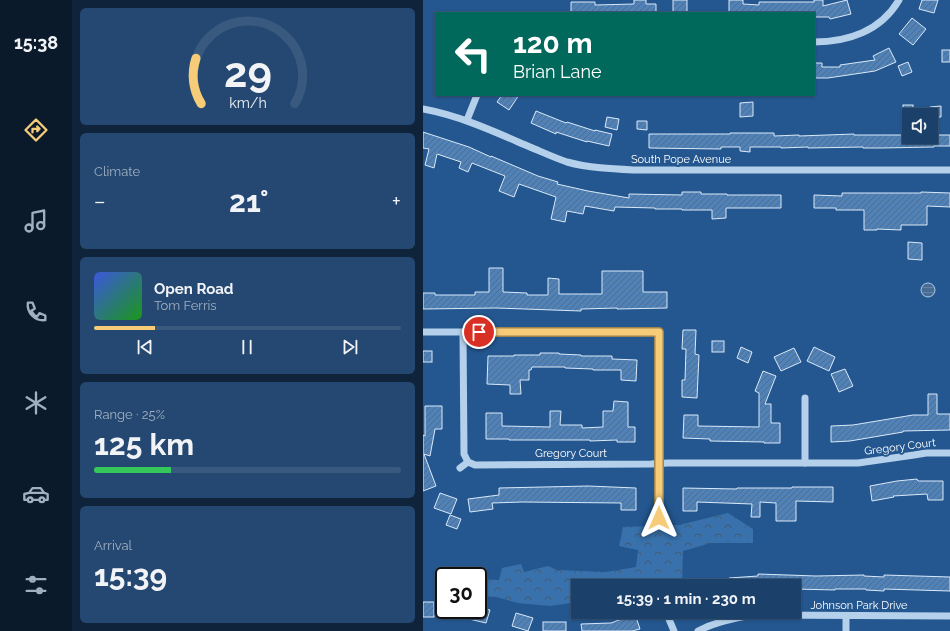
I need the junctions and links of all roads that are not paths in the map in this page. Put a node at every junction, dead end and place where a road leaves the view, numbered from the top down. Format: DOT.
graph roads {
  1 [pos="899,0"];
  2 [pos="815,42"];
  3 [pos="477,96"];
  4 [pos="423,109"];
  5 [pos="467,120"];
  6 [pos="950,170"];
  7 [pos="423,332"];
  8 [pos="463,332"];
  9 [pos="805,398"];
  10 [pos="950,453"];
  11 [pos="468,462"];
  12 [pos="805,463"];
  13 [pos="659,464"];
  14 [pos="460,468"];
  15 [pos="659,518"];
  16 [pos="846,616"];
  17 [pos="950,616"];
  18 [pos="669,619"];
  19 [pos="675,631"];
  20 [pos="698,631"];
  21 [pos="846,631"];
  1 -- 2 [label="street"];
  3 -- 5 [label="street"];
  4 -- 5 [label="street, South Pope Avenue"];
  5 -- 6 [label="street, South Pope Avenue"];
  7 -- 8 [label="street"];
  8 -- 11 [label="street"];
  8 -- 13 [label="street"];
  9 -- 12 [label="street"];
  10 -- 12 [label="street, Gregory Court"];
  11 -- 13 [label="street, Gregory Court"];
  11 -- 14 [label="street"];
  12 -- 13 [label="street, Gregory Court"];
  13 -- 15 [label="street"];
  16 -- 17 [label="street, Johnson Park Drive"];
  16 -- 20 [label="street, Johnson Park Drive"];
  16 -- 21 [label="street"];
  18 -- 19 [label="street"];
}
